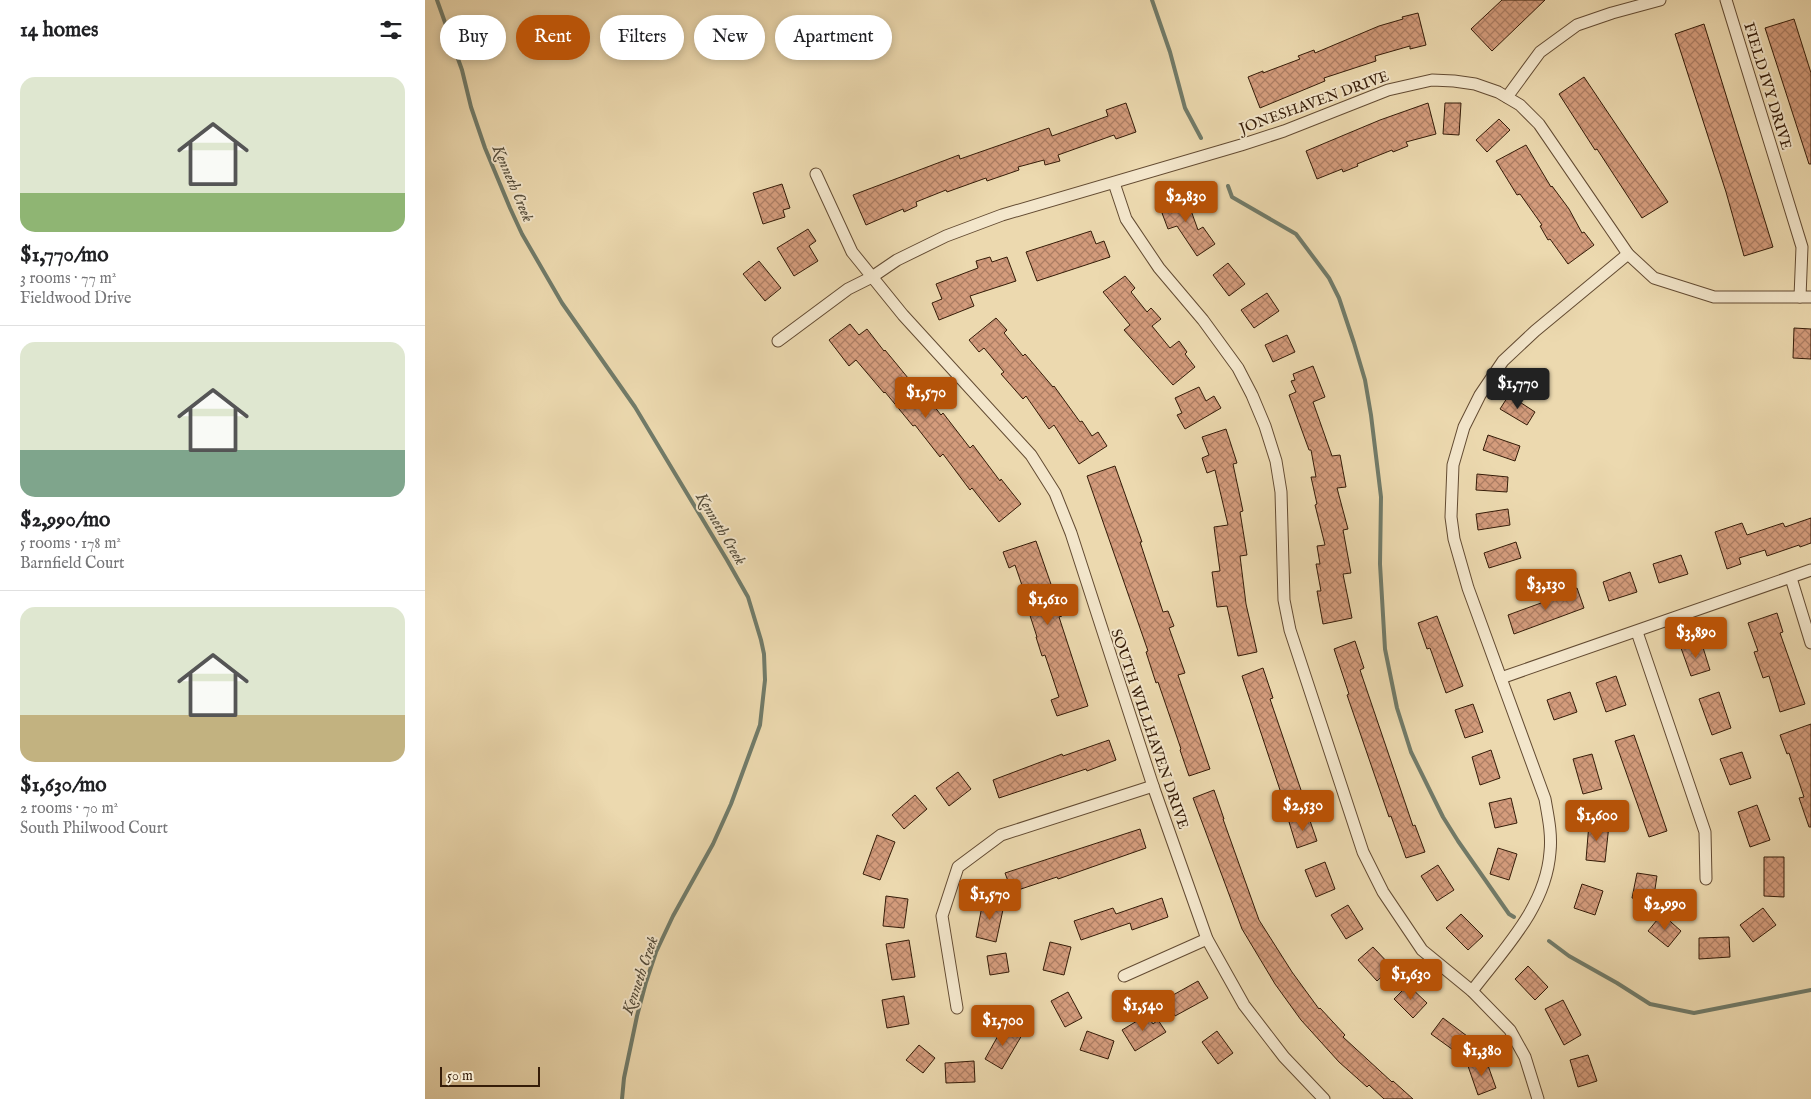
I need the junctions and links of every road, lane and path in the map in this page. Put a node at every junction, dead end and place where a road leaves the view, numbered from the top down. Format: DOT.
graph roads {
  1 [pos="1661,0"];
  2 [pos="1726,0"];
  3 [pos="1507,97"];
  4 [pos="816,174"];
  5 [pos="1114,184"];
  6 [pos="1628,254"];
  7 [pos="872,277"];
  8 [pos="1806,297"];
  9 [pos="778,341"];
  10 [pos="1811,570"];
  11 [pos="1791,578"];
  12 [pos="1637,632"];
  13 [pos="1811,643"];
  14 [pos="1501,678"];
  15 [pos="1153,786"];
  16 [pos="1706,879"];
  17 [pos="1207,938"];
  18 [pos="1124,976"];
  19 [pos="1472,991"];
  20 [pos="957,1008"];
  21 [pos="1324,1099"];
  22 [pos="1538,1099"];
  1 -- 3 [label="street"];
  2 -- 8 [label="street, FIELD IVY DRIVE"];
  3 -- 5 [label="street, JONESHAVEN DRIVE"];
  3 -- 6 [label="street, JONESHAVEN DRIVE"];
  4 -- 7 [label="street, SOUTH WILLHAVEN DRIVE"];
  5 -- 7 [label="street, JONESHAVEN DRIVE"];
  5 -- 19 [label="street"];
  6 -- 8 [label="street, JONESHAVEN DRIVE"];
  6 -- 14 [label="street"];
  7 -- 9 [label="street, JONESHAVEN DRIVE"];
  7 -- 15 [label="street, SOUTH WILLHAVEN DRIVE"];
  10 -- 11 [label="street"];
  11 -- 12 [label="street"];
  11 -- 13 [label="street"];
  12 -- 14 [label="street"];
  12 -- 16 [label="street"];
  14 -- 19 [label="street"];
  15 -- 17 [label="street, SOUTH WILLHAVEN DRIVE"];
  15 -- 20 [label="street"];
  17 -- 18 [label="street"];
  17 -- 21 [label="street, SOUTH WILLHAVEN DRIVE"];
  19 -- 22 [label="street"];
}
